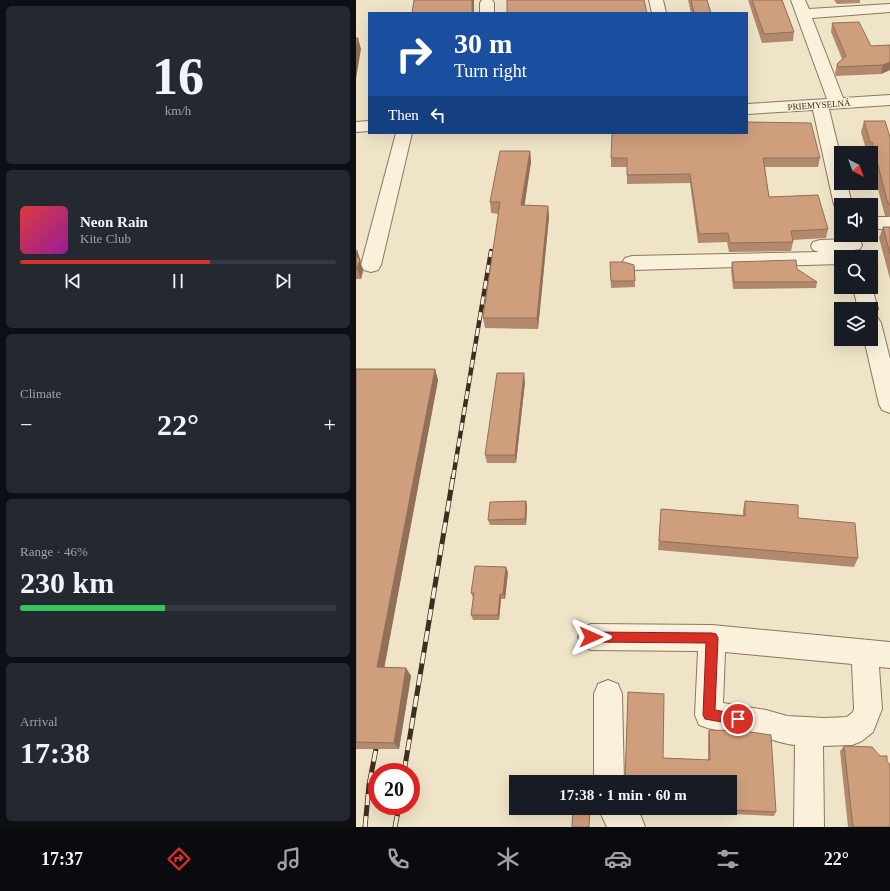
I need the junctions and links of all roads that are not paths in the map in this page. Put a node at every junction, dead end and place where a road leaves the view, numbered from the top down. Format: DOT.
graph roads {
  1 [pos="656,0"];
  2 [pos="798,0"];
  3 [pos="887,6"];
  4 [pos="660,12"];
  5 [pos="803,14"];
  6 [pos="890,100"];
  7 [pos="828,104"];
  8 [pos="748,109"];
  9 [pos="368,126"];
  10 [pos="356,127"];
  11 [pos="404,134"];
  12 [pos="842,198"];
  13 [pos="878,223"];
  14 [pos="890,223"];
  15 [pos="850,249"];
  16 [pos="706,250"];
  17 [pos="632,263"];
  18 [pos="371,266"];
  19 [pos="876,346"];
  20 [pos="890,404"];
  21 [pos="591,637"];
  22 [pos="712,638"];
  23 [pos="877,653"];
  24 [pos="608,694"];
  25 [pos="809,732"];
  26 [pos="610,775"];
  27 [pos="616,815"];
  28 [pos="630,827"];
  29 [pos="809,827"];
  1 -- 4 [label="street"];
  2 -- 5 [label="street"];
  3 -- 5 [label="street"];
  5 -- 7 [label="street"];
  6 -- 7 [label="street, PRIEMYSELNÁ"];
  7 -- 8 [label="street, PRIEMYSELNÁ"];
  7 -- 12 [label="street"];
  9 -- 10 [label="street"];
  11 -- 18 [label="street"];
  13 -- 14 [label="street"];
  15 -- 16 [label="street"];
  15 -- 17 [label="street"];
  19 -- 20 [label="street"];
  21 -- 22 [label="street"];
  22 -- 23 [label="street"];
  22 -- 25 [label="street"];
  23 -- 25 [label="street"];
  24 -- 26 [label="street"];
  25 -- 29 [label="street"];
  27 -- 28 [label="street"];
}
